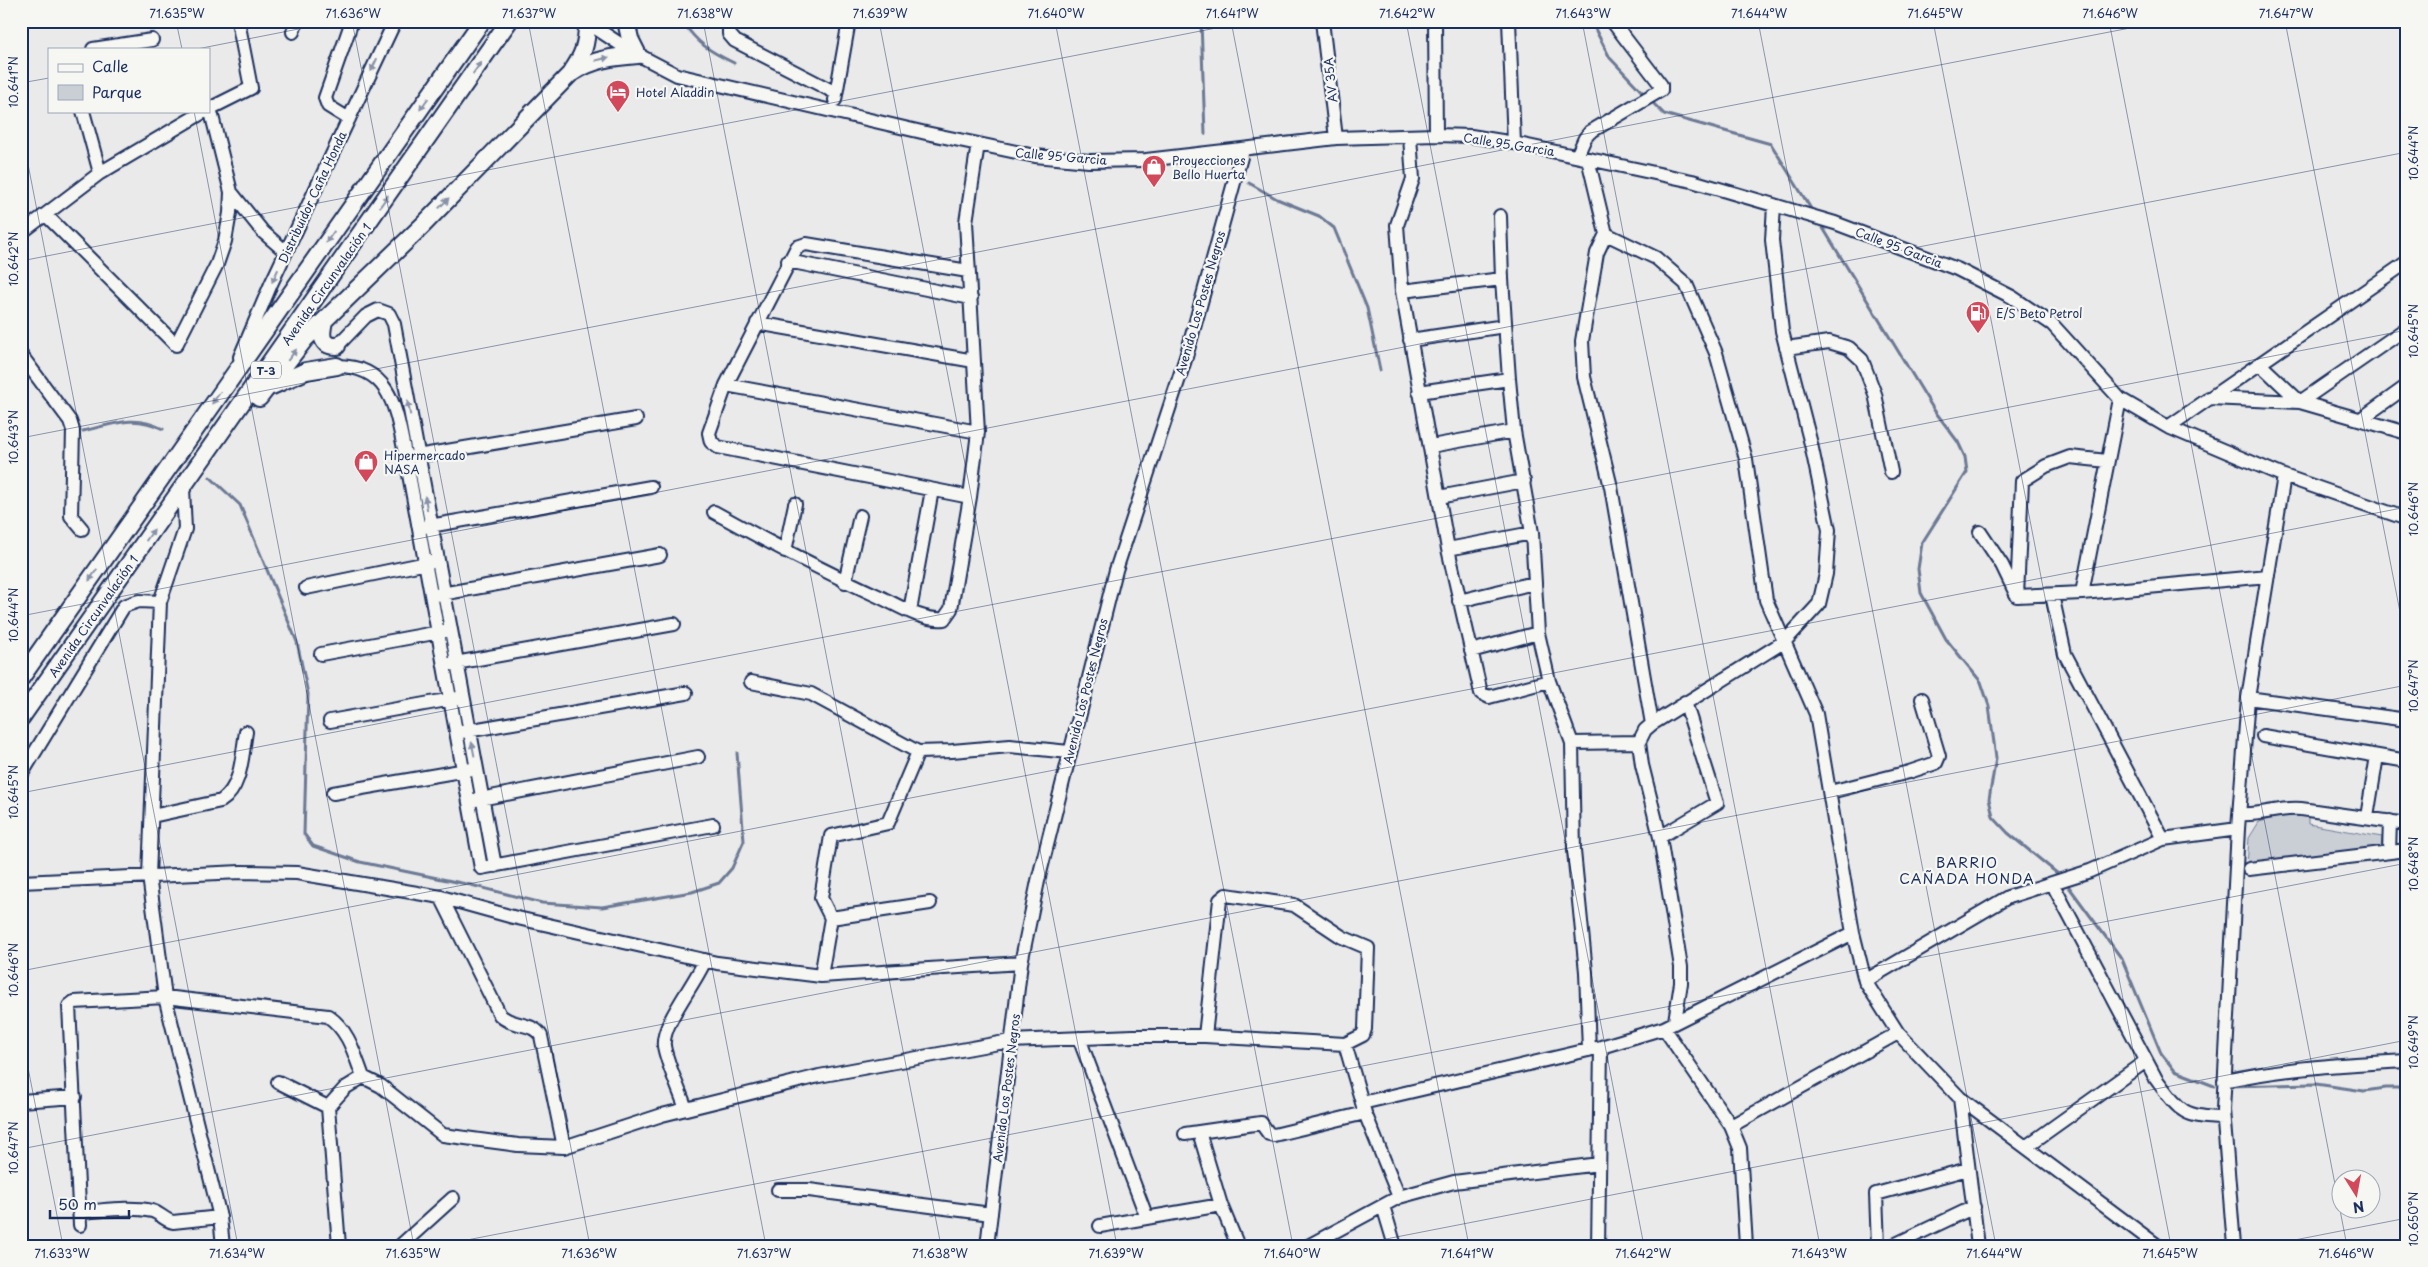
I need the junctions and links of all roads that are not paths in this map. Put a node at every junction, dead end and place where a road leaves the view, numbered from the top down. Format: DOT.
graph roads {
  1 [pos="238,21"];
  2 [pos="352,21"];
  3 [pos="395,21"];
  4 [pos="482,21"];
  5 [pos="509,21"];
  6 [pos="626,21"];
  7 [pos="729,21"];
  8 [pos="849,21"];
  9 [pos="1322,21"];
  10 [pos="1435,21"];
  11 [pos="1509,21"];
  12 [pos="1612,21"];
  13 [pos="589,22"];
  14 [pos="152,40"];
  15 [pos="100,48"];
  16 [pos="638,55"];
  17 [pos="570,74"];
  18 [pos="836,93"];
  19 [pos="210,109"];
  20 [pos="832,110"];
  21 [pos="83,112"];
  22 [pos="205,112"];
  23 [pos="209,112"];
  24 [pos="349,119"];
  25 [pos="1436,135"];
  26 [pos="1336,138"];
  27 [pos="1410,138"];
  28 [pos="1514,143"];
  29 [pos="978,144"];
  30 [pos="1243,150"];
  31 [pos="1582,157"];
  32 [pos="100,173"];
  33 [pos="231,192"];
  34 [pos="1774,205"];
  35 [pos="46,215"];
  36 [pos="1500,216"];
  37 [pos="21,233"];
  38 [pos="1606,234"];
  39 [pos="286,252"];
  40 [pos="788,261"];
  41 [pos="2407,262"];
  42 [pos="968,271"];
  43 [pos="1502,279"];
  44 [pos="1402,291"];
  45 [pos="970,298"];
  46 [pos="324,321"];
  47 [pos="757,323"];
  48 [pos="1505,326"];
  49 [pos="2407,328"];
  50 [pos="1410,340"];
  51 [pos="337,346"];
  52 [pos="1786,348"];
  53 [pos="21,354"];
  54 [pos="974,361"];
  55 [pos="2260,364"];
  56 [pos="337,366"];
  57 [pos="233,375"];
  58 [pos="1509,379"];
  59 [pos="726,386"];
  60 [pos="2407,386"];
  61 [pos="266,390"];
  62 [pos="1419,392"];
  63 [pos="2209,398"];
  64 [pos="2120,399"];
  65 [pos="2300,402"];
  66 [pos="636,419"];
  67 [pos="2361,419"];
  68 [pos="2168,427"];
  69 [pos="1514,431"];
  70 [pos="978,432"];
  71 [pos="2407,433"];
  72 [pos="1431,446"];
  73 [pos="412,456"];
  74 [pos="204,459"];
  75 [pos="2107,461"];
  76 [pos="1891,472"];
  77 [pos="2284,476"];
  78 [pos="1524,481"];
  79 [pos="651,487"];
  80 [pos="183,488"];
  81 [pos="932,490"];
  82 [pos="970,497"];
  83 [pos="1439,498"];
  84 [pos="795,504"];
  85 [pos="714,512"];
  86 [pos="860,516"];
  87 [pos="2407,518"];
  88 [pos="425,527"];
  89 [pos="82,528"];
  90 [pos="1980,532"];
  91 [pos="1532,533"];
  92 [pos="1448,549"];
  93 [pos="785,551"];
  94 [pos="660,555"];
  95 [pos="431,563"];
  96 [pos="2268,576"];
  97 [pos="845,582"];
  98 [pos="1534,583"];
  99 [pos="306,588"];
  100 [pos="2082,593"];
  101 [pos="437,595"];
  102 [pos="2052,595"];
  103 [pos="2017,596"];
  104 [pos="1459,601"];
  105 [pos="160,602"];
  106 [pos="910,611"];
  107 [pos="674,624"];
  108 [pos="444,631"];
  109 [pos="1538,633"];
  110 [pos="1786,641"];
  111 [pos="1471,651"];
  112 [pos="321,654"];
  113 [pos="450,664"];
  114 [pos="21,678"];
  115 [pos="1549,681"];
  116 [pos="751,682"];
  117 [pos="686,693"];
  118 [pos="2248,698"];
  119 [pos="457,699"];
  120 [pos="1922,699"];
  121 [pos="1685,702"];
  122 [pos="21,718"];
  123 [pos="2407,720"];
  124 [pos="330,721"];
  125 [pos="1652,724"];
  126 [pos="463,731"];
  127 [pos="246,732"];
  128 [pos="2263,736"];
  129 [pos="1639,742"];
  130 [pos="1572,743"];
  131 [pos="918,752"];
  132 [pos="1069,752"];
  133 [pos="2377,756"];
  134 [pos="698,757"];
  135 [pos="2407,761"];
  136 [pos="476,768"];
  137 [pos="463,770"];
  138 [pos="21,775"];
  139 [pos="1830,792"];
  140 [pos="333,793"];
  141 [pos="482,799"];
  142 [pos="469,801"];
  143 [pos="2239,814"];
  144 [pos="152,816"];
  145 [pos="2367,817"];
  146 [pos="2390,821"];
  147 [pos="2407,824"];
  148 [pos="713,825"];
  149 [pos="2238,829"];
  150 [pos="489,834"];
  151 [pos="475,836"];
  152 [pos="1660,837"];
  153 [pos="2163,839"];
  154 [pos="2407,850"];
  155 [pos="2389,852"];
  156 [pos="495,866"];
  157 [pos="2249,869"];
  158 [pos="149,876"];
  159 [pos="21,882"];
  160 [pos="2052,883"];
  161 [pos="441,898"];
  162 [pos="930,903"];
  163 [pos="831,918"];
  164 [pos="1853,932"];
  165 [pos="705,960"];
  166 [pos="1021,963"];
  167 [pos="821,976"];
  168 [pos="1865,981"];
  169 [pos="165,997"];
  170 [pos="1675,1021"];
  171 [pos="1664,1028"];
  172 [pos="1898,1034"];
  173 [pos="1205,1036"];
  174 [pos="1079,1038"];
  175 [pos="1010,1041"];
  176 [pos="1345,1044"];
  177 [pos="1595,1048"];
  178 [pos="2146,1061"];
  179 [pos="2407,1061"];
  180 [pos="362,1078"];
  181 [pos="2224,1081"];
  182 [pos="278,1082"];
  183 [pos="75,1097"];
  184 [pos="1960,1098"];
  185 [pos="21,1101"];
  186 [pos="328,1108"];
  187 [pos="1364,1108"];
  188 [pos="686,1109"];
  189 [pos="2223,1118"];
  190 [pos="1731,1126"];
  191 [pos="1199,1132"];
  192 [pos="1185,1134"];
  193 [pos="2027,1146"];
  194 [pos="564,1147"];
  195 [pos="1599,1164"];
  196 [pos="1968,1169"];
  197 [pos="778,1190"];
  198 [pos="1399,1197"];
  199 [pos="453,1198"];
  200 [pos="1221,1205"];
  201 [pos="1383,1206"];
  202 [pos="1974,1207"];
  203 [pos="80,1212"];
  204 [pos="991,1214"];
  205 [pos="220,1217"];
  206 [pos="1147,1218"];
  207 [pos="80,1225"];
  208 [pos="1100,1226"];
  209 [pos="223,1246"];
  210 [pos="339,1246"];
  211 [pos="400,1246"];
  212 [pos="987,1246"];
  213 [pos="1238,1246"];
  214 [pos="1308,1246"];
  215 [pos="1395,1246"];
  216 [pos="1598,1246"];
  217 [pos="1746,1246"];
  218 [pos="1878,1246"];
  219 [pos="1892,1246"];
  220 [pos="1978,1246"];
  221 [pos="2158,1246"];
  222 [pos="2234,1246"];
  1 -- 19 [label="street"];
  2 -- 24 [label="street"];
  3 -- 24 [label="street, Distribuidor Caña Honda, one-way"];
  4 -- 57 [label="main road, Avenida Circunvalación 1 / T-3, one-way"];
  74 -- 5 [label="main road, Avenida Circunvalación 1 / T-3, one-way"];
  6 -- 16 [label="main road"];
  7 -- 18 [label="street"];
  8 -- 18 [label="street"];
  9 -- 26 [label="street, AV 35A"];
  10 -- 25 [label="street"];
  11 -- 28 [label="street"];
  12 -- 31 [label="street"];
  13 -- 16 [label="street, Calle 95 Garcia"];
  13 -- 17 [label="main road"];
  14 -- 15 [label="street"];
  17 -- 16 [label="main road, one-way"];
  16 -- 20 [label="street, Calle 95 Garcia"];
  46 -- 17 [label="main road, one-way"];
  18 -- 20 [label="street"];
  20 -- 29 [label="street, Calle 95 Garcia"];
  21 -- 32 [label="street"];
  22 -- 32 [label="street"];
  23 -- 33 [label="street"];
  24 -- 39 [label="street, Distribuidor Caña Honda"];
  25 -- 27 [label="street, Calle 95 Garcia"];
  25 -- 28 [label="street, Calle 95 Garcia"];
  26 -- 27 [label="street, Calle 95 Garcia"];
  26 -- 30 [label="street, Calle 95 Garcia"];
  27 -- 44 [label="street"];
  28 -- 31 [label="street, Calle 95 Garcia"];
  29 -- 30 [label="street, Calle 95 Garcia"];
  29 -- 42 [label="street"];
  30 -- 132 [label="street, Avenido Los Postes Negros"];
  31 -- 34 [label="street, Calle 95 Garcia"];
  31 -- 38 [label="street"];
  32 -- 35 [label="street"];
  33 -- 35 [label="street"];
  33 -- 39 [label="street"];
  34 -- 52 [label="street"];
  34 -- 64 [label="street, Calle 95 Garcia"];
  35 -- 37 [label="street"];
  36 -- 43 [label="street"];
  38 -- 110 [label="street"];
  38 -- 125 [label="street"];
  39 -- 57 [label="street, Distribuidor Caña Honda, one-way"];
  40 -- 42 [label="street"];
  40 -- 45 [label="street"];
  40 -- 47 [label="street"];
  41 -- 55 [label="street"];
  42 -- 45 [label="street"];
  43 -- 44 [label="street"];
  43 -- 48 [label="street"];
  44 -- 50 [label="street"];
  45 -- 54 [label="street"];
  46 -- 51 [label="main road"];
  61 -- 46 [label="main road, one-way"];
  47 -- 54 [label="street"];
  47 -- 59 [label="street"];
  48 -- 50 [label="street"];
  48 -- 58 [label="street"];
  49 -- 65 [label="street"];
  50 -- 62 [label="street"];
  73 -- 51 [label="street, one-way"];
  52 -- 76 [label="street"];
  52 -- 110 [label="street"];
  53 -- 89 [label="street"];
  54 -- 70 [label="street"];
  55 -- 63 [label="street"];
  55 -- 65 [label="street"];
  56 -- 61 [label="main road"];
  56 -- 73 [label="street"];
  57 -- 114 [label="main road, Avenida Circunvalación 1 / T-3, one-way"];
  58 -- 62 [label="street"];
  58 -- 69 [label="street"];
  59 -- 70 [label="street"];
  59 -- 81 [label="street"];
  60 -- 67 [label="street"];
  61 -- 74 [label="main road"];
  62 -- 72 [label="street"];
  63 -- 65 [label="street"];
  63 -- 68 [label="street"];
  64 -- 68 [label="street, Calle 95 Garcia"];
  64 -- 75 [label="street"];
  65 -- 67 [label="street"];
  66 -- 73 [label="street"];
  67 -- 71 [label="street"];
  68 -- 77 [label="street, Calle 95 Garcia"];
  69 -- 72 [label="street"];
  69 -- 78 [label="street"];
  70 -- 82 [label="street"];
  72 -- 83 [label="street"];
  73 -- 88 [label="street"];
  74 -- 80 [label="main road, Avenida Circunvalación 1 / T-3"];
  75 -- 100 [label="street"];
  75 -- 103 [label="street"];
  77 -- 87 [label="street, Calle 95 Garcia"];
  77 -- 96 [label="street"];
  78 -- 83 [label="street"];
  78 -- 91 [label="street"];
  79 -- 88 [label="street"];
  80 -- 105 [label="street"];
  122 -- 80 [label="main road, Avenida Circunvalación 1 / T-3, one-way"];
  81 -- 82 [label="street"];
  81 -- 106 [label="street"];
  82 -- 106 [label="street"];
  83 -- 92 [label="street"];
  84 -- 93 [label="street"];
  85 -- 93 [label="street"];
  86 -- 97 [label="street"];
  88 -- 95 [label="street"];
  90 -- 103 [label="street"];
  91 -- 92 [label="street"];
  91 -- 98 [label="street"];
  92 -- 104 [label="street"];
  93 -- 97 [label="street"];
  94 -- 101 [label="street"];
  95 -- 99 [label="street"];
  95 -- 101 [label="street"];
  96 -- 100 [label="street"];
  96 -- 118 [label="street"];
  97 -- 106 [label="street"];
  98 -- 104 [label="street"];
  98 -- 109 [label="street"];
  100 -- 102 [label="street"];
  101 -- 108 [label="street"];
  102 -- 103 [label="street"];
  102 -- 153 [label="street"];
  104 -- 111 [label="street"];
  105 -- 138 [label="street"];
  105 -- 144 [label="street"];
  107 -- 113 [label="street"];
  108 -- 112 [label="street"];
  108 -- 113 [label="street"];
  109 -- 111 [label="street"];
  109 -- 115 [label="street"];
  110 -- 121 [label="street"];
  110 -- 139 [label="street"];
  111 -- 115 [label="street"];
  113 -- 119 [label="street"];
  115 -- 130 [label="street"];
  116 -- 131 [label="street"];
  117 -- 126 [label="street"];
  118 -- 123 [label="street"];
  118 -- 143 [label="street"];
  119 -- 124 [label="street"];
  119 -- 126 [label="street"];
  120 -- 139 [label="street"];
  121 -- 125 [label="street"];
  121 -- 152 [label="street"];
  125 -- 129 [label="street"];
  136 -- 126 [label="street, one-way"];
  126 -- 137 [label="street"];
  127 -- 144 [label="street"];
  128 -- 133 [label="street"];
  129 -- 130 [label="street"];
  129 -- 152 [label="street"];
  130 -- 177 [label="street"];
  131 -- 132 [label="street"];
  131 -- 163 [label="street"];
  132 -- 166 [label="street, Avenido Los Postes Negros"];
  133 -- 135 [label="street"];
  133 -- 145 [label="street"];
  134 -- 141 [label="street"];
  136 -- 137 [label="street"];
  136 -- 141 [label="street"];
  137 -- 140 [label="street"];
  137 -- 142 [label="street"];
  139 -- 164 [label="street"];
  141 -- 142 [label="street"];
  141 -- 150 [label="street"];
  142 -- 151 [label="street"];
  143 -- 145 [label="street"];
  143 -- 149 [label="street"];
  144 -- 158 [label="street"];
  145 -- 146 [label="street"];
  146 -- 147 [label="street"];
  146 -- 155 [label="street"];
  148 -- 156 [label="street"];
  149 -- 153 [label="street"];
  149 -- 181 [label="street"];
  150 -- 151 [label="street"];
  150 -- 156 [label="street"];
  151 -- 156 [label="street"];
  152 -- 170 [label="street"];
  153 -- 160 [label="street"];
  154 -- 155 [label="street"];
  155 -- 157 [label="street"];
  158 -- 159 [label="street"];
  158 -- 161 [label="street"];
  158 -- 169 [label="street"];
  160 -- 168 [label="street"];
  160 -- 178 [label="street"];
  161 -- 165 [label="street"];
  161 -- 194 [label="street"];
  162 -- 163 [label="street"];
  163 -- 167 [label="street"];
  164 -- 168 [label="street"];
  164 -- 170 [label="street"];
  165 -- 167 [label="street"];
  165 -- 188 [label="street"];
  166 -- 167 [label="street"];
  166 -- 175 [label="street, Avenido Los Postes Negros"];
  168 -- 172 [label="street"];
  169 -- 180 [label="street"];
  169 -- 183 [label="street"];
  169 -- 205 [label="street"];
  170 -- 171 [label="street"];
  171 -- 177 [label="street"];
  171 -- 190 [label="street"];
  172 -- 184 [label="street"];
  172 -- 190 [label="street"];
  173 -- 174 [label="street"];
  173 -- 176 [label="street"];
  173 -- 176 [label="street"];
  174 -- 175 [label="street"];
  174 -- 206 [label="street"];
  175 -- 188 [label="street"];
  175 -- 204 [label="street, Avenido Los Postes Negros"];
  176 -- 187 [label="street"];
  177 -- 187 [label="street"];
  177 -- 195 [label="street"];
  178 -- 189 [label="street"];
  178 -- 193 [label="street"];
  179 -- 181 [label="street"];
  180 -- 186 [label="street"];
  180 -- 194 [label="street"];
  181 -- 189 [label="street"];
  182 -- 186 [label="street"];
  183 -- 185 [label="street"];
  183 -- 203 [label="street"];
  184 -- 193 [label="street"];
  184 -- 196 [label="street"];
  186 -- 210 [label="street"];
  187 -- 191 [label="street"];
  187 -- 198 [label="street"];
  188 -- 194 [label="street"];
  189 -- 222 [label="street"];
  190 -- 217 [label="street"];
  191 -- 192 [label="street"];
  191 -- 200 [label="street"];
  193 -- 221 [label="street"];
  195 -- 198 [label="street"];
  195 -- 216 [label="street"];
  196 -- 202 [label="street"];
  196 -- 218 [label="street"];
  197 -- 204 [label="street"];
  198 -- 201 [label="street"];
  199 -- 211 [label="street"];
  200 -- 206 [label="street"];
  200 -- 213 [label="street"];
  201 -- 214 [label="street"];
  201 -- 215 [label="street"];
  202 -- 219 [label="street"];
  202 -- 220 [label="street"];
  203 -- 205 [label="street"];
  203 -- 207 [label="street"];
  204 -- 212 [label="street, Avenido Los Postes Negros"];
  205 -- 209 [label="street"];
  206 -- 208 [label="street"];
}
